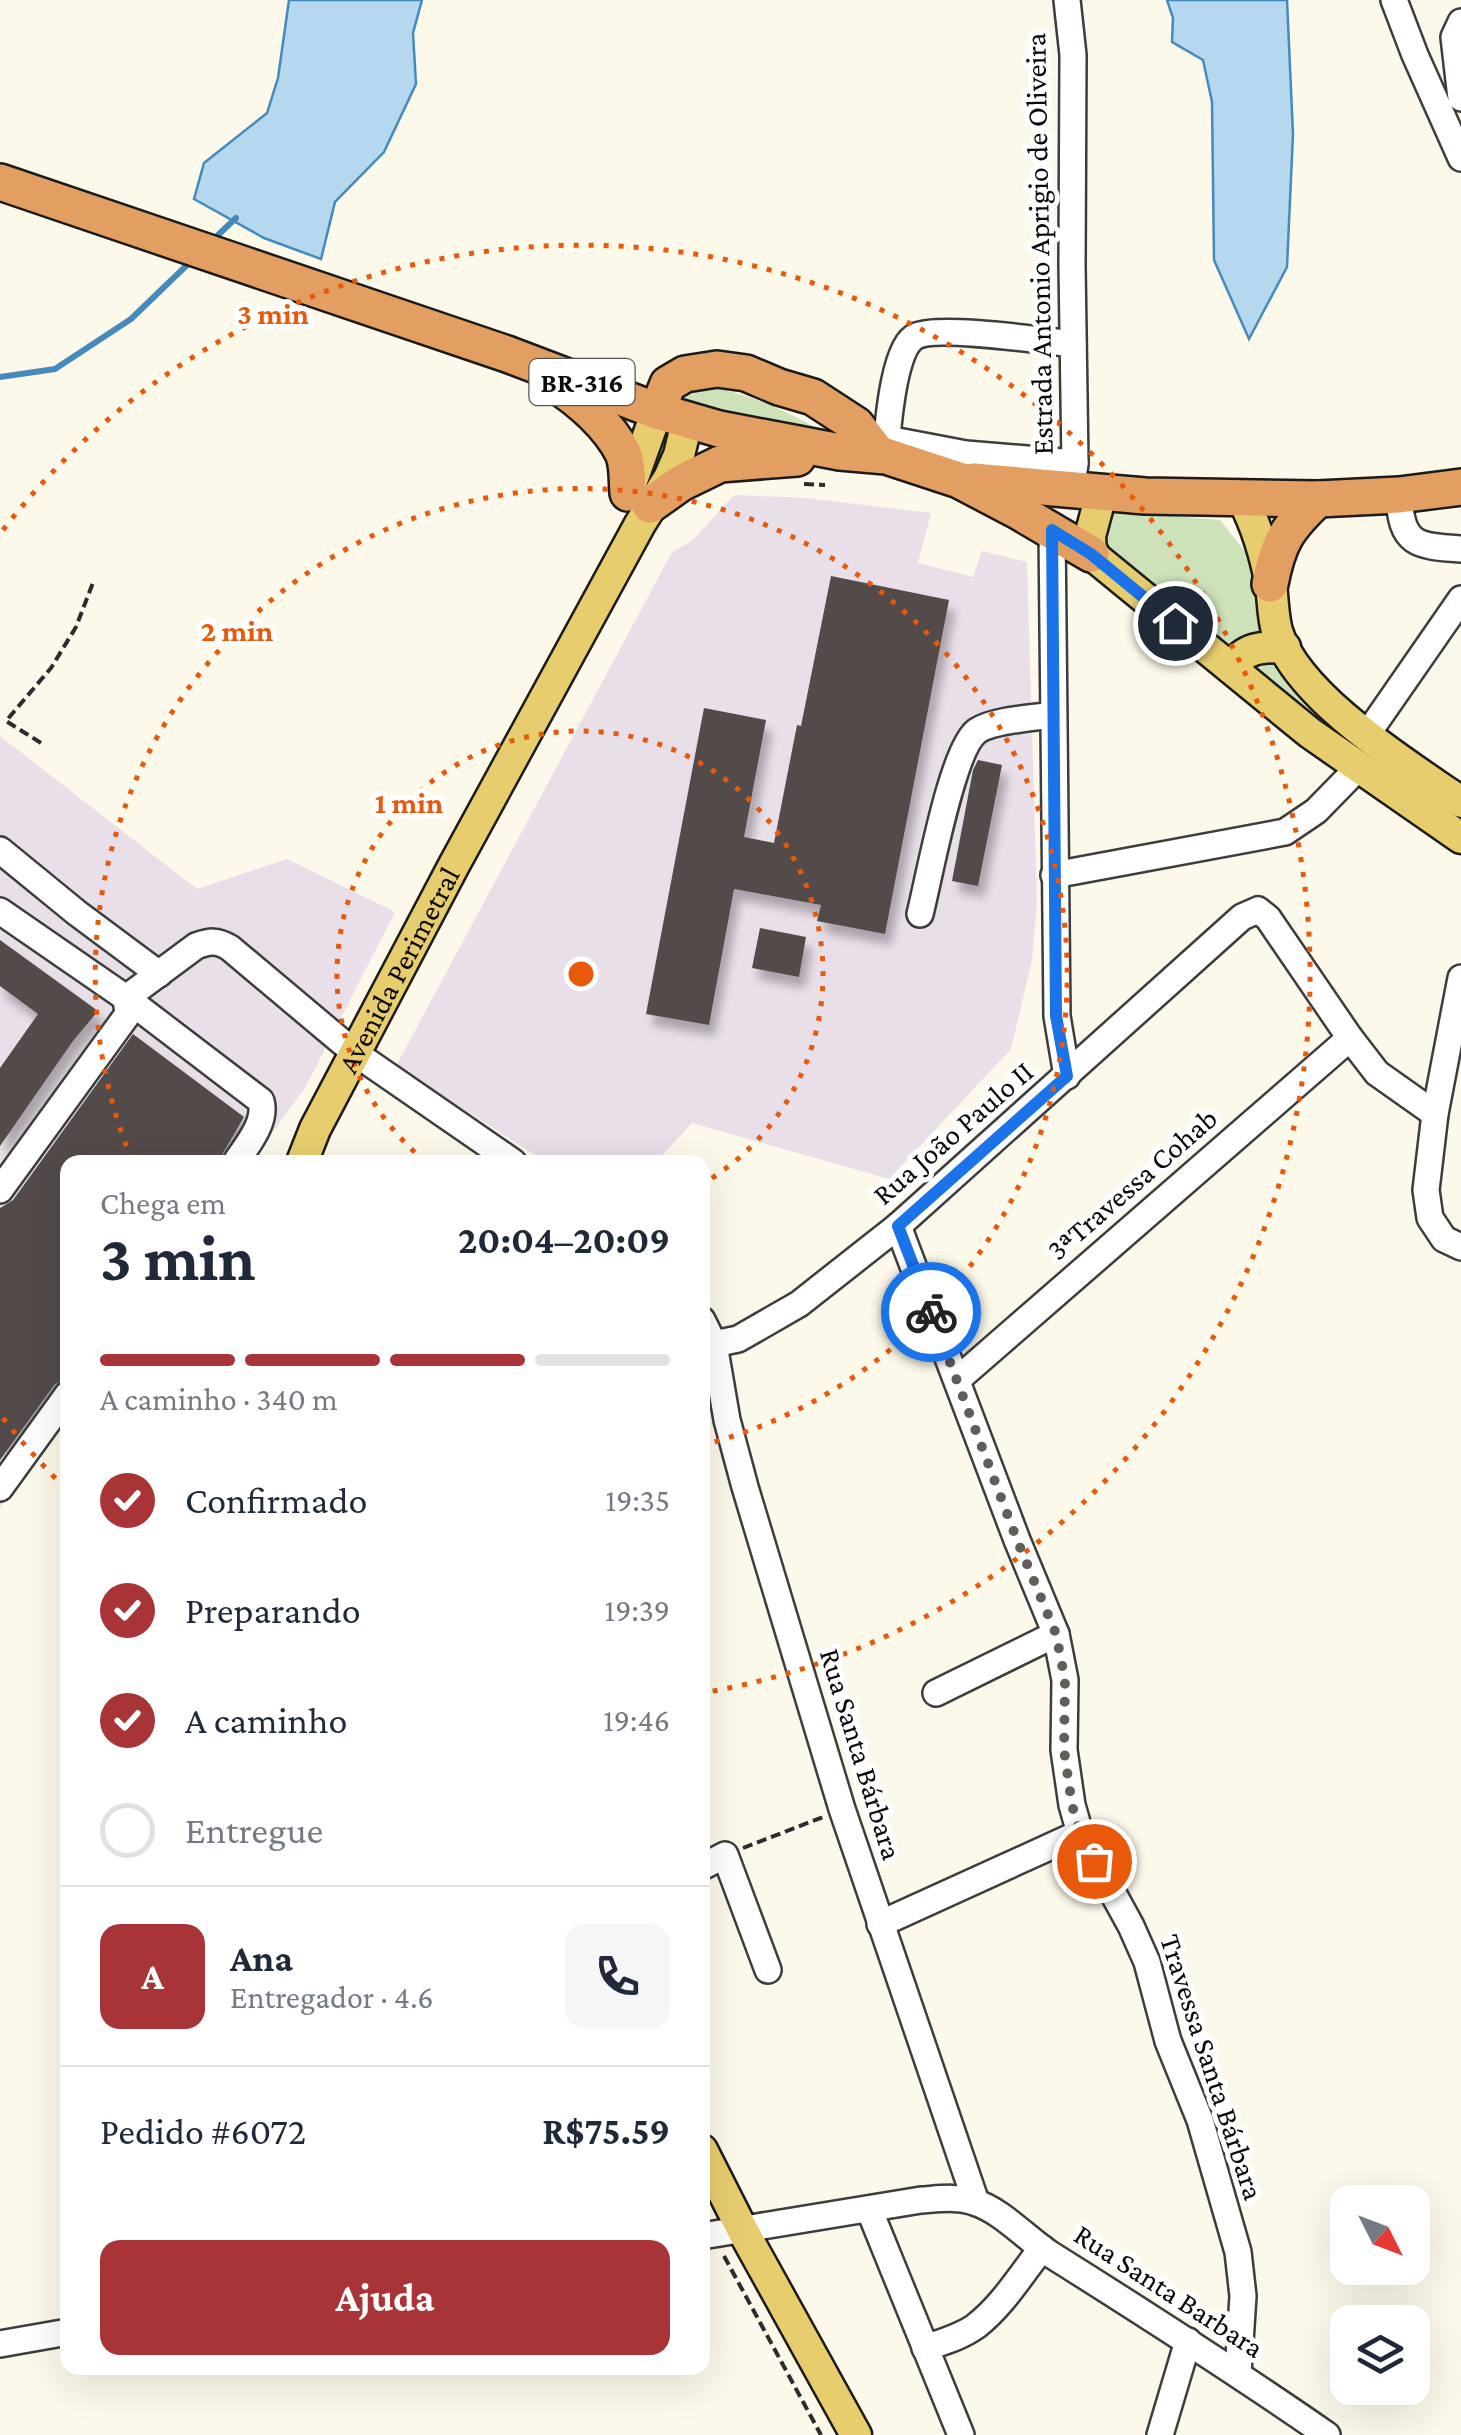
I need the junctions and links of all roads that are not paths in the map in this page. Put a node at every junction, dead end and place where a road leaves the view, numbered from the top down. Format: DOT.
graph roads {
  1 [pos="1067,0"];
  2 [pos="1394,0"];
  3 [pos="1461,22"];
  4 [pos="1456,108"];
  5 [pos="1461,158"];
  6 [pos="0,182"];
  7 [pos="1074,344"];
  8 [pos="507,354"];
  9 [pos="673,415"];
  10 [pos="884,450"];
  11 [pos="840,452"];
  12 [pos="959,480"];
  13 [pos="1083,481"];
  14 [pos="1461,487"];
  15 [pos="1399,496"];
  16 [pos="1242,498"];
  17 [pos="639,499"];
  18 [pos="1318,499"];
  19 [pos="1052,530"];
  20 [pos="1461,549"];
  21 [pos="1091,554"];
  22 [pos="1270,584"];
  23 [pos="1461,599"];
  24 [pos="1285,647"];
  25 [pos="1231,668"];
  26 [pos="1053,716"];
  27 [pos="1366,736"];
  28 [pos="1359,768"];
  29 [pos="1461,802"];
  30 [pos="1461,838"];
  31 [pos="0,850"];
  32 [pos="1054,875"];
  33 [pos="0,911"];
  34 [pos="77,913"];
  35 [pos="920,914"];
  36 [pos="51,947"];
  37 [pos="159,974"];
  38 [pos="1461,978"];
  39 [pos="126,998"];
  40 [pos="1350,1038"];
  41 [pos="355,1054"];
  42 [pos="1067,1076"];
  43 [pos="1435,1114"];
  44 [pos="240,1155"];
  45 [pos="305,1155"];
  46 [pos="503,1155"];
  47 [pos="0,1190"];
  48 [pos="898,1226"];
  49 [pos="1461,1247"];
  50 [pos="710,1336"];
  51 [pos="714,1344"];
  52 [pos="958,1380"];
  53 [pos="60,1405"];
  54 [pos="0,1488"];
  55 [pos="1056,1634"];
  56 [pos="936,1693"];
  57 [pos="1080,1834"];
  58 [pos="714,1861"];
  59 [pos="880,1924"];
  60 [pos="768,1970"];
  61 [pos="710,2166"];
  62 [pos="976,2202"];
  63 [pos="869,2209"];
  64 [pos="743,2231"];
  65 [pos="710,2235"];
  66 [pos="1042,2248"];
  67 [pos="60,2333"];
  68 [pos="1188,2341"];
  69 [pos="0,2344"];
  70 [pos="925,2348"];
  71 [pos="1238,2373"];
  72 [pos="856,2435"];
  73 [pos="961,2435"];
  74 [pos="1160,2435"];
  75 [pos="1327,2435"];
  1 -- 7 [label="street, Estrada Antonio Aprigio de Oliveira"];
  2 -- 4 [label="street"];
  3 -- 4 [label="street"];
  4 -- 5 [label="street"];
  6 -- 8 [label="highway, BR-316"];
  7 -- 10 [label="street"];
  7 -- 13 [label="street, Estrada Antonio Aprigio de Oliveira"];
  8 -- 9 [label="highway, BR-316"];
  8 -- 17 [label="highway"];
  9 -- 10 [label="highway"];
  9 -- 11 [label="highway, BR-316"];
  9 -- 17 [label="main road"];
  10 -- 11 [label="highway, BR-316"];
  10 -- 12 [label="highway, BR-316"];
  10 -- 13 [label="street"];
  11 -- 17 [label="highway"];
  12 -- 13 [label="highway, BR-316"];
  12 -- 19 [label="highway"];
  13 -- 16 [label="highway, BR-316"];
  13 -- 21 [label="main road"];
  14 -- 15 [label="highway, BR-316"];
  15 -- 18 [label="highway, BR-316"];
  15 -- 20 [label="street"];
  16 -- 18 [label="highway, BR-316"];
  16 -- 22 [label="main road"];
  17 -- 41 [label="main road, Avenida Perimetral"];
  18 -- 22 [label="highway"];
  19 -- 21 [label="highway"];
  19 -- 26 [label="street"];
  21 -- 25 [label="main road"];
  22 -- 24 [label="main road"];
  23 -- 27 [label="street"];
  24 -- 25 [label="main road"];
  24 -- 27 [label="main road"];
  25 -- 28 [label="main road"];
  26 -- 32 [label="street"];
  26 -- 35 [label="street"];
  27 -- 29 [label="main road"];
  28 -- 30 [label="main road"];
  28 -- 32 [label="street"];
  31 -- 34 [label="street"];
  32 -- 42 [label="street"];
  33 -- 36 [label="street"];
  34 -- 36 [label="street"];
  34 -- 37 [label="street"];
  36 -- 39 [label="street"];
  37 -- 39 [label="street"];
  37 -- 41 [label="street"];
  38 -- 43 [label="street"];
  39 -- 44 [label="street"];
  39 -- 47 [label="street"];
  40 -- 42 [label="street, Rua João Paulo II"];
  40 -- 43 [label="street"];
  40 -- 52 [label="street, 3ªTravessa Cohab"];
  41 -- 45 [label="main road, Avenida Perimetral"];
  41 -- 46 [label="street"];
  42 -- 48 [label="street, Rua João Paulo II"];
  43 -- 49 [label="street"];
  48 -- 51 [label="street, Rua João Paulo II"];
  48 -- 52 [label="street, Travessa Santa Bárbara"];
  50 -- 51 [label="street, Rua Santa Bárbara"];
  51 -- 59 [label="street, Rua Santa Bárbara"];
  52 -- 55 [label="street, Travessa Santa Bárbara"];
  53 -- 54 [label="street"];
  55 -- 56 [label="street"];
  55 -- 57 [label="street, Travessa Santa Bárbara"];
  57 -- 59 [label="street"];
  57 -- 71 [label="street, Travessa Santa Bárbara"];
  58 -- 60 [label="street"];
  59 -- 62 [label="street, Rua Santa Bárbara"];
  61 -- 64 [label="main road"];
  62 -- 63 [label="street"];
  62 -- 66 [label="street, Rua Santa Barbara"];
  63 -- 64 [label="street"];
  63 -- 70 [label="street"];
  64 -- 65 [label="street"];
  64 -- 72 [label="main road"];
  66 -- 68 [label="street, Rua Santa Barbara"];
  66 -- 70 [label="street"];
  67 -- 69 [label="street"];
  68 -- 71 [label="street, Rua Santa Barbara"];
  68 -- 74 [label="street"];
  70 -- 73 [label="street"];
  71 -- 75 [label="street, Rua Santa Barbara"];
}
